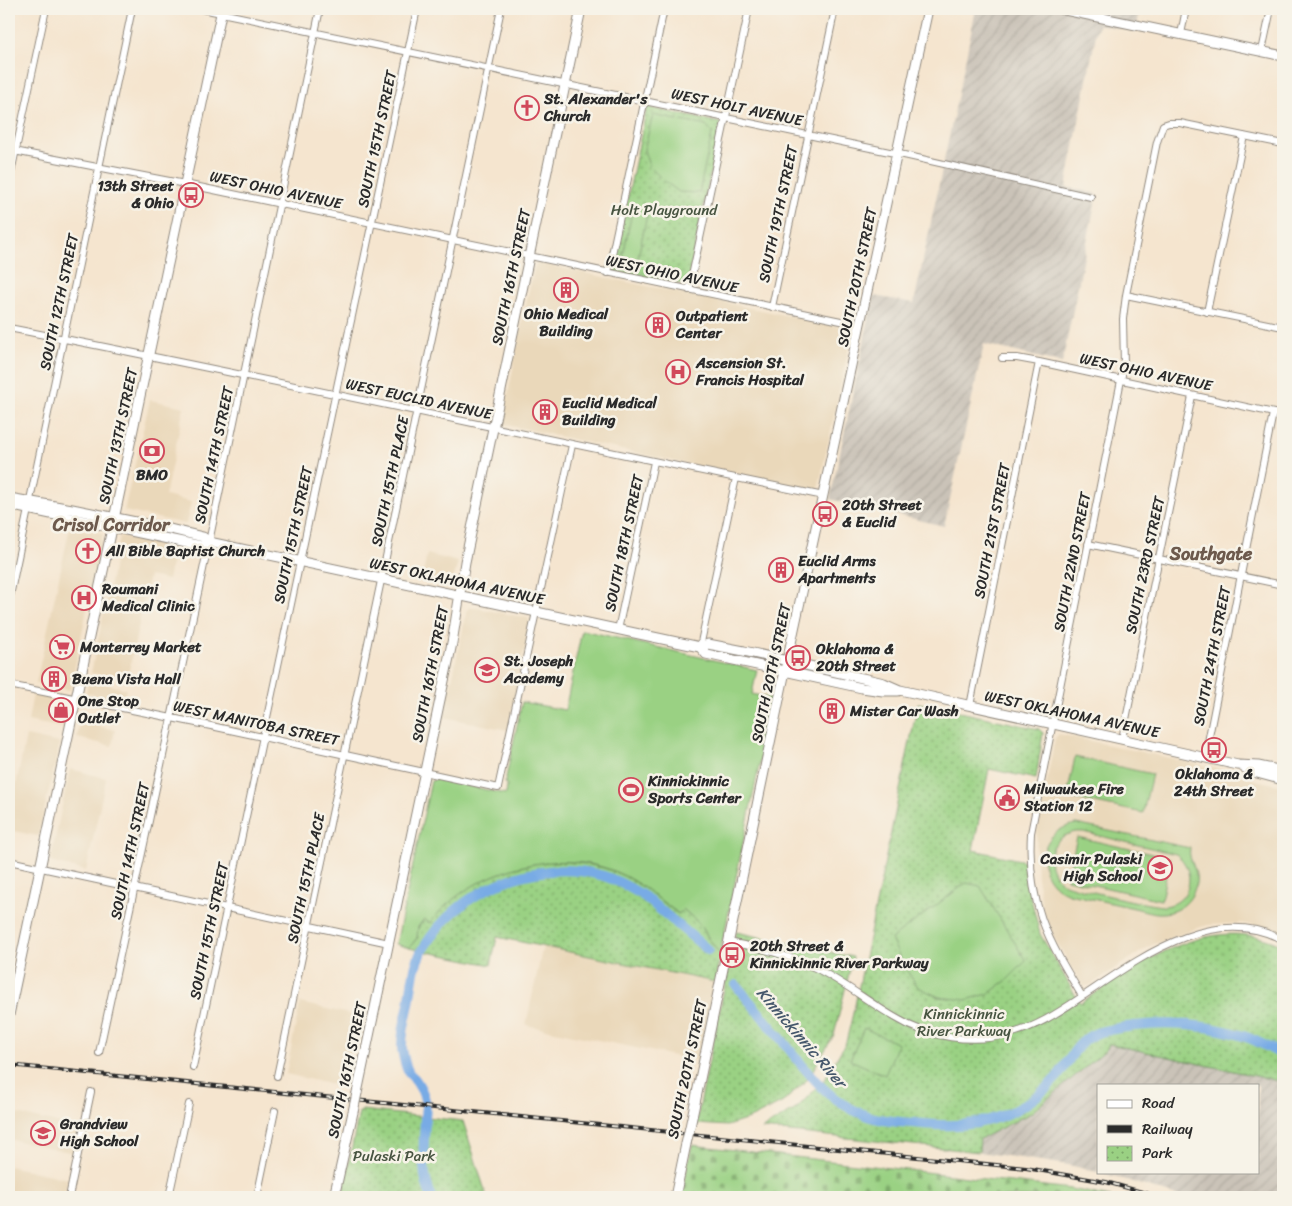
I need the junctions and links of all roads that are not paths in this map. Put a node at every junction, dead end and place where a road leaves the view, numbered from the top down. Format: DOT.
graph roads {
  1 [pos="46,9"];
  2 [pos="132,9"];
  3 [pos="202,9"];
  4 [pos="320,9"];
  5 [pos="417,9"];
  6 [pos="501,9"];
  7 [pos="581,9"];
  8 [pos="664,9"];
  9 [pos="749,9"];
  10 [pos="835,9"];
  11 [pos="928,9"];
  12 [pos="1060,9"];
  13 [pos="1186,9"];
  14 [pos="1271,9"];
  15 [pos="221,11"];
  16 [pos="315,32"];
  17 [pos="1181,34"];
  18 [pos="408,51"];
  19 [pos="1262,52"];
  20 [pos="1283,56"];
  21 [pos="489,68"];
  22 [pos="566,85"];
  23 [pos="645,101"];
  24 [pos="726,118"];
  25 [pos="808,134"];
  26 [pos="1244,136"];
  27 [pos="1283,144"];
  28 [pos="12,150"];
  29 [pos="897,153"];
  30 [pos="100,168"];
  31 [pos="9,182"];
  32 [pos="185,184"];
  33 [pos="1091,197"];
  34 [pos="278,203"];
  35 [pos="372,224"];
  36 [pos="452,240"];
  37 [pos="529,256"];
  38 [pos="608,273"];
  39 [pos="690,290"];
  40 [pos="1126,295"];
  41 [pos="772,307"];
  42 [pos="1207,312"];
  43 [pos="860,325"];
  44 [pos="9,328"];
  45 [pos="1283,328"];
  46 [pos="64,338"];
  47 [pos="149,355"];
  48 [pos="1002,358"];
  49 [pos="1039,362"];
  50 [pos="243,375"];
  51 [pos="1121,379"];
  52 [pos="335,394"];
  53 [pos="1192,396"];
  54 [pos="416,412"];
  55 [pos="1273,413"];
  56 [pos="1283,415"];
  57 [pos="493,428"];
  58 [pos="572,445"];
  59 [pos="654,462"];
  60 [pos="736,478"];
  61 [pos="824,496"];
  62 [pos="9,498"];
  63 [pos="9,505"];
  64 [pos="29,506"];
  65 [pos="114,522"];
  66 [pos="209,542"];
  67 [pos="1088,544"];
  68 [pos="1159,559"];
  69 [pos="301,562"];
  70 [pos="1241,576"];
  71 [pos="382,579"];
  72 [pos="1283,586"];
  73 [pos="459,596"];
  74 [pos="9,601"];
  75 [pos="537,612"];
  76 [pos="618,630"];
  77 [pos="700,648"];
  78 [pos="788,660"];
  79 [pos="785,671"];
  80 [pos="842,673"];
  81 [pos="840,683"];
  82 [pos="9,685"];
  83 [pos="900,690"];
  84 [pos="77,698"];
  85 [pos="970,706"];
  86 [pos="171,718"];
  87 [pos="1052,724"];
  88 [pos="264,738"];
  89 [pos="1122,739"];
  90 [pos="346,755"];
  91 [pos="1205,758"];
  92 [pos="1238,765"];
  93 [pos="1283,771"];
  94 [pos="425,772"];
  95 [pos="1283,780"];
  96 [pos="9,861"];
  97 [pos="40,867"];
  98 [pos="135,888"];
  99 [pos="227,908"];
  100 [pos="309,926"];
  101 [pos="1283,940"];
  102 [pos="728,942"];
  103 [pos="389,943"];
  104 [pos="1082,996"];
  105 [pos="9,1015"];
  106 [pos="99,1053"];
  107 [pos="193,1067"];
  108 [pos="277,1076"];
  109 [pos="91,1092"];
  110 [pos="189,1104"];
  111 [pos="275,1111"];
  112 [pos="69,1197"];
  113 [pos="169,1197"];
  114 [pos="257,1197"];
  115 [pos="334,1197"];
  116 [pos="675,1197"];
  1 -- 28 [label="street"];
  2 -- 30 [label="street, SOUTH 12TH STREET"];
  3 -- 15 [label="street, WEST HOLT AVENUE"];
  4 -- 16 [label="street, SOUTH 14TH STREET"];
  5 -- 18 [label="street, SOUTH 15TH STREET"];
  6 -- 21 [label="street, SOUTH 15TH PLACE"];
  7 -- 22 [label="street, SOUTH 16TH STREET"];
  8 -- 23 [label="street"];
  9 -- 24 [label="street"];
  10 -- 25 [label="street, SOUTH 19TH STREET"];
  11 -- 29 [label="street, SOUTH 20TH STREET"];
  12 -- 17 [label="street"];
  13 -- 17 [label="street"];
  14 -- 19 [label="street"];
  15 -- 16 [label="street, WEST HOLT AVENUE"];
  15 -- 32 [label="street, SOUTH 13TH STREET"];
  16 -- 18 [label="street, WEST HOLT AVENUE"];
  16 -- 34 [label="street, SOUTH 14TH STREET"];
  17 -- 19 [label="street"];
  18 -- 21 [label="street, WEST HOLT AVENUE"];
  18 -- 35 [label="street, SOUTH 15TH STREET"];
  19 -- 20 [label="street"];
  21 -- 22 [label="street, WEST HOLT AVENUE"];
  21 -- 36 [label="street, SOUTH 15TH PLACE"];
  22 -- 23 [label="street, WEST HOLT AVENUE"];
  22 -- 37 [label="street, SOUTH 16TH STREET"];
  23 -- 24 [label="street, WEST HOLT AVENUE"];
  23 -- 38 [label="street"];
  24 -- 25 [label="street, WEST HOLT AVENUE"];
  24 -- 39 [label="street"];
  25 -- 29 [label="street, WEST HOLT AVENUE"];
  25 -- 41 [label="street, SOUTH 19TH STREET"];
  26 -- 27 [label="street"];
  26 -- 40 [label="street, SOUTH 22ND STREET"];
  26 -- 42 [label="street"];
  28 -- 30 [label="street, WEST OHIO AVENUE"];
  28 -- 31 [label="street"];
  29 -- 33 [label="street, WEST HOLT AVENUE"];
  29 -- 43 [label="street, SOUTH 20TH STREET"];
  30 -- 32 [label="street, WEST OHIO AVENUE"];
  30 -- 46 [label="street, SOUTH 12TH STREET"];
  32 -- 34 [label="street, WEST OHIO AVENUE"];
  32 -- 47 [label="street, SOUTH 13TH STREET"];
  34 -- 35 [label="street, WEST OHIO AVENUE"];
  34 -- 50 [label="street, SOUTH 14TH STREET"];
  35 -- 36 [label="street, WEST OHIO AVENUE"];
  35 -- 52 [label="street, SOUTH 15TH STREET"];
  36 -- 37 [label="street, WEST OHIO AVENUE"];
  36 -- 54 [label="street, SOUTH 15TH PLACE"];
  37 -- 38 [label="street, WEST OHIO AVENUE"];
  37 -- 57 [label="street, SOUTH 16TH STREET"];
  38 -- 39 [label="street, WEST OHIO AVENUE"];
  39 -- 41 [label="street, WEST OHIO AVENUE"];
  40 -- 42 [label="street"];
  40 -- 51 [label="street, SOUTH 22ND STREET"];
  41 -- 43 [label="street, WEST OHIO AVENUE"];
  42 -- 45 [label="street"];
  43 -- 61 [label="street, SOUTH 20TH STREET"];
  44 -- 46 [label="street, WEST EUCLID AVENUE"];
  46 -- 47 [label="street, WEST EUCLID AVENUE"];
  46 -- 64 [label="street, SOUTH 12TH STREET"];
  47 -- 50 [label="street, WEST EUCLID AVENUE"];
  47 -- 65 [label="street, SOUTH 13TH STREET"];
  48 -- 49 [label="street, WEST OHIO AVENUE"];
  49 -- 51 [label="street, WEST OHIO AVENUE"];
  49 -- 85 [label="street, SOUTH 21ST STREET"];
  50 -- 52 [label="street, WEST EUCLID AVENUE"];
  50 -- 66 [label="street, SOUTH 14TH STREET"];
  51 -- 53 [label="street, WEST OHIO AVENUE"];
  51 -- 67 [label="street, SOUTH 22ND STREET"];
  52 -- 54 [label="street, WEST EUCLID AVENUE"];
  52 -- 69 [label="street, SOUTH 15TH STREET"];
  53 -- 55 [label="street, WEST OHIO AVENUE"];
  53 -- 68 [label="street, SOUTH 23RD STREET"];
  54 -- 57 [label="street, WEST EUCLID AVENUE"];
  54 -- 71 [label="street, SOUTH 15TH PLACE"];
  55 -- 56 [label="street, WEST OHIO AVENUE"];
  55 -- 70 [label="street, SOUTH 24TH STREET"];
  57 -- 58 [label="street, WEST EUCLID AVENUE"];
  57 -- 73 [label="street, SOUTH 16TH STREET"];
  58 -- 59 [label="street, WEST EUCLID AVENUE"];
  58 -- 75 [label="street"];
  59 -- 60 [label="street, WEST EUCLID AVENUE"];
  59 -- 76 [label="street, SOUTH 18TH STREET"];
  60 -- 61 [label="street, WEST EUCLID AVENUE"];
  60 -- 77 [label="street"];
  61 -- 78 [label="street, SOUTH 20TH STREET"];
  62 -- 64 [label="street, WEST OKLAHOMA AVENUE"];
  63 -- 64 [label="street, WEST OKLAHOMA AVENUE"];
  64 -- 65 [label="street, WEST OKLAHOMA AVENUE"];
  64 -- 74 [label="street, SOUTH 12TH STREET"];
  65 -- 66 [label="street, WEST OKLAHOMA AVENUE"];
  65 -- 84 [label="street, SOUTH 13TH STREET"];
  66 -- 69 [label="street, WEST OKLAHOMA AVENUE"];
  66 -- 86 [label="street, SOUTH 14TH STREET"];
  67 -- 68 [label="street"];
  67 -- 87 [label="street, SOUTH 22ND STREET"];
  68 -- 70 [label="street"];
  68 -- 89 [label="street, SOUTH 23RD STREET"];
  69 -- 71 [label="street, WEST OKLAHOMA AVENUE"];
  69 -- 88 [label="street, SOUTH 15TH STREET"];
  70 -- 72 [label="street"];
  70 -- 91 [label="street, SOUTH 24TH STREET"];
  71 -- 73 [label="street, WEST OKLAHOMA AVENUE"];
  71 -- 90 [label="street, SOUTH 15TH PLACE"];
  73 -- 75 [label="street, WEST OKLAHOMA AVENUE"];
  73 -- 94 [label="street, SOUTH 16TH STREET"];
  75 -- 76 [label="street, WEST OKLAHOMA AVENUE"];
  75 -- 94 [label="street, WEST MANITOBA STREET"];
  76 -- 77 [label="street, WEST OKLAHOMA AVENUE"];
  77 -- 78 [label="street, WEST OKLAHOMA AVENUE"];
  77 -- 79 [label="street, WEST OKLAHOMA AVENUE"];
  78 -- 79 [label="street, SOUTH 20TH STREET"];
  78 -- 80 [label="street, WEST OKLAHOMA AVENUE"];
  79 -- 81 [label="street, WEST OKLAHOMA AVENUE"];
  79 -- 102 [label="street, SOUTH 20TH STREET"];
  80 -- 81 [label="street"];
  80 -- 83 [label="street, WEST OKLAHOMA AVENUE"];
  81 -- 83 [label="street, WEST OKLAHOMA AVENUE"];
  82 -- 84 [label="street, WEST MANITOBA STREET"];
  83 -- 85 [label="street, WEST OKLAHOMA AVENUE"];
  84 -- 86 [label="street, WEST MANITOBA STREET"];
  84 -- 97 [label="street, SOUTH 13TH STREET"];
  85 -- 87 [label="street, WEST OKLAHOMA AVENUE"];
  86 -- 88 [label="street, WEST MANITOBA STREET"];
  86 -- 98 [label="street, SOUTH 14TH STREET"];
  87 -- 89 [label="street, WEST OKLAHOMA AVENUE"];
  87 -- 104 [label="street, SOUTH 22ND STREET"];
  88 -- 90 [label="street, WEST MANITOBA STREET"];
  88 -- 99 [label="street, SOUTH 15TH STREET"];
  89 -- 91 [label="street, WEST OKLAHOMA AVENUE"];
  90 -- 94 [label="street, WEST MANITOBA STREET"];
  90 -- 100 [label="street, SOUTH 15TH PLACE"];
  91 -- 92 [label="street, WEST OKLAHOMA AVENUE"];
  92 -- 93 [label="street, WEST OKLAHOMA AVENUE"];
  92 -- 95 [label="street, WEST OKLAHOMA AVENUE"];
  94 -- 103 [label="street, SOUTH 16TH STREET"];
  96 -- 97 [label="street"];
  97 -- 98 [label="street"];
  97 -- 105 [label="street, SOUTH 13TH STREET"];
  98 -- 99 [label="street"];
  98 -- 106 [label="street, SOUTH 14TH STREET"];
  99 -- 100 [label="street"];
  99 -- 107 [label="street, SOUTH 15TH STREET"];
  100 -- 103 [label="street"];
  100 -- 108 [label="street, SOUTH 15TH PLACE"];
  101 -- 104 [label="street"];
  102 -- 104 [label="street"];
  102 -- 116 [label="street, SOUTH 20TH STREET, bridge"];
  103 -- 115 [label="street, SOUTH 16TH STREET, bridge"];
  109 -- 112 [label="street"];
  110 -- 113 [label="street"];
  111 -- 114 [label="street"];
}
